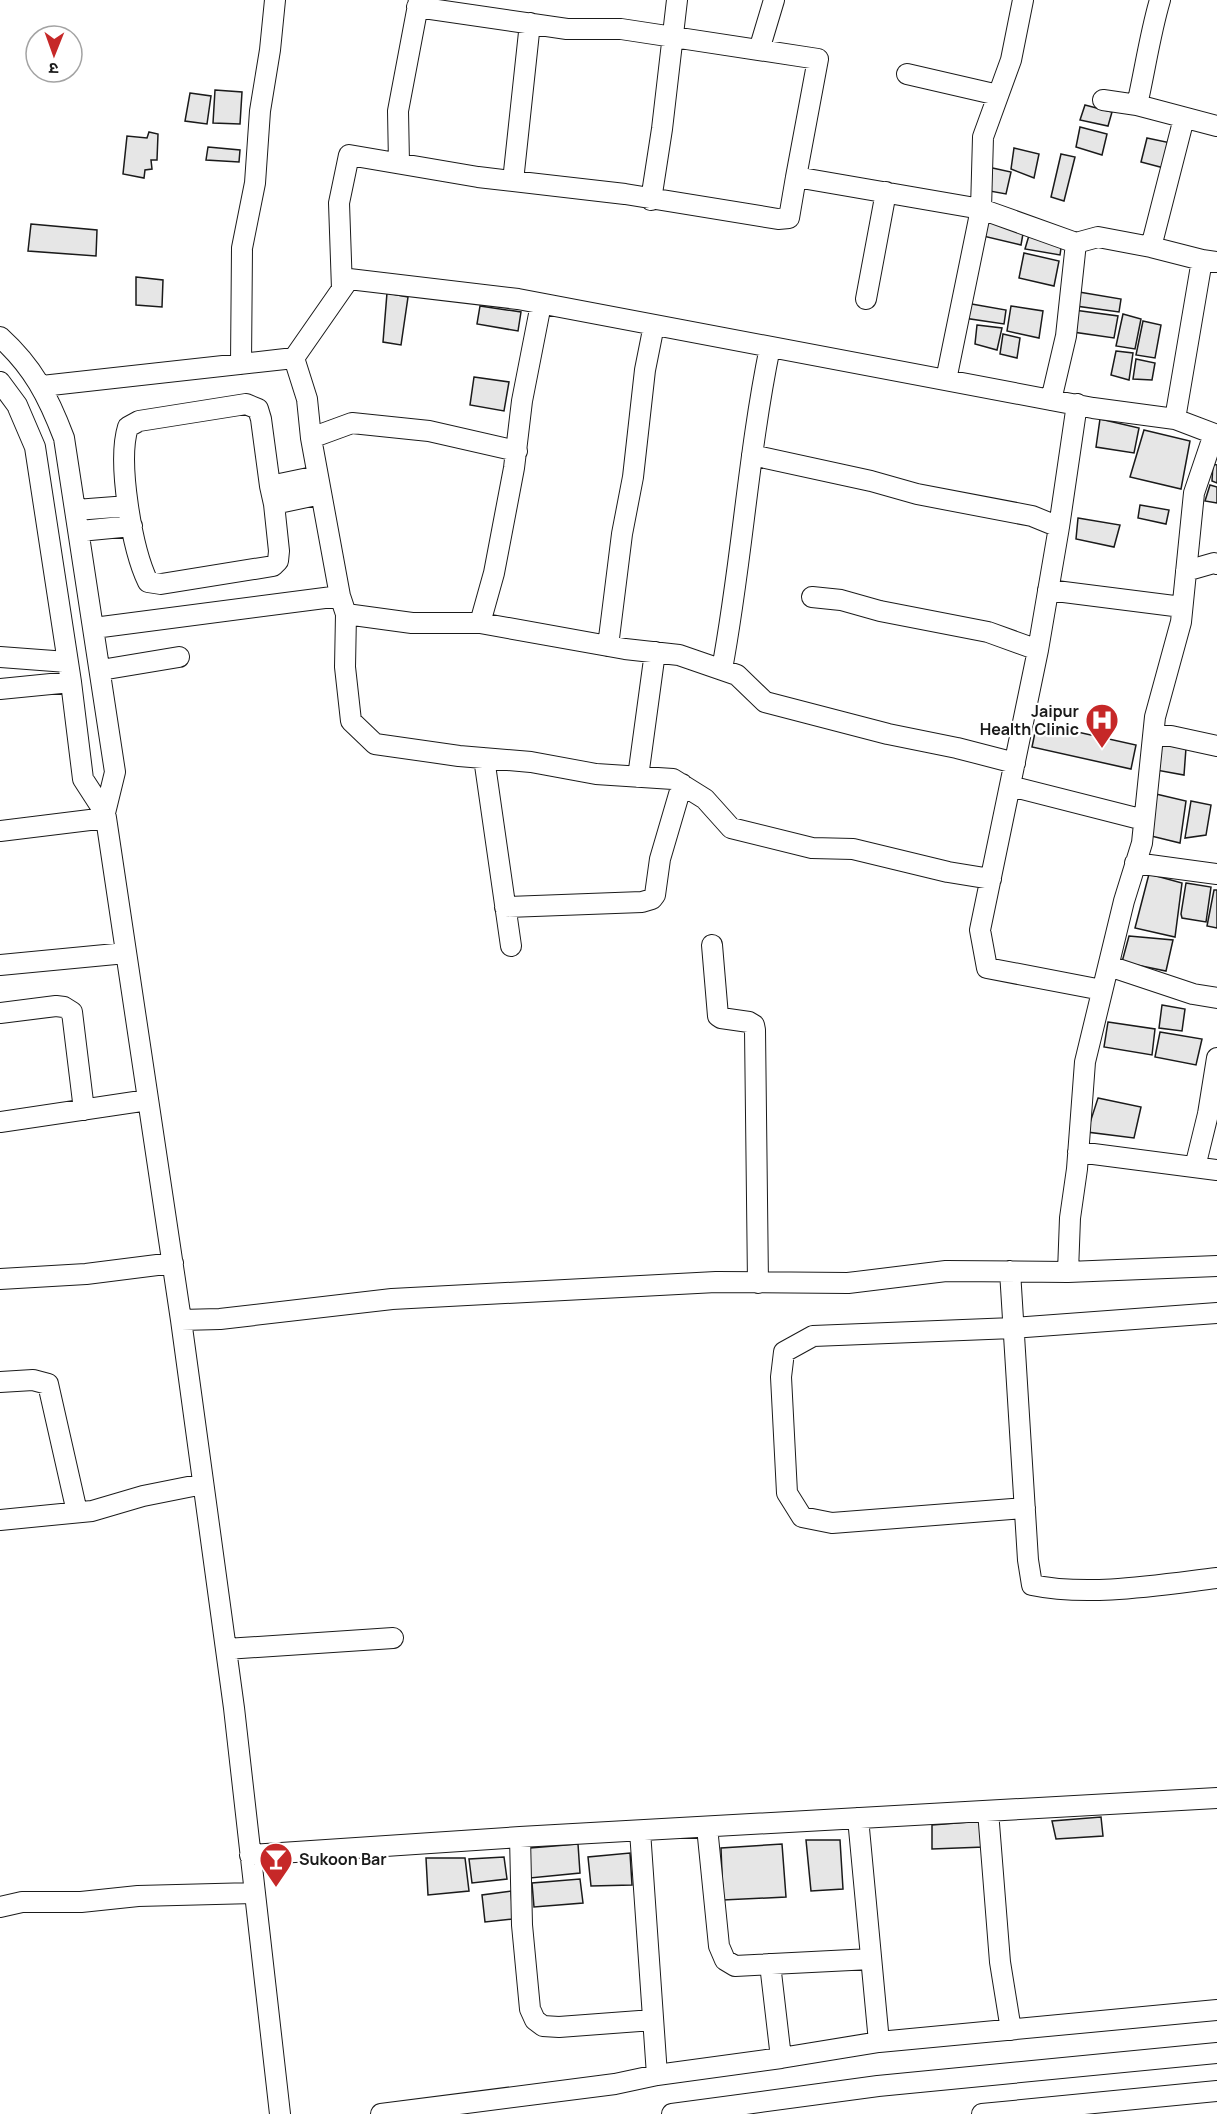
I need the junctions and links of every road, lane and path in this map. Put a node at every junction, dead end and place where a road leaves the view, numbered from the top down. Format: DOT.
graph roads {
  1 [pos="275,0"];
  2 [pos="677,0"];
  3 [pos="774,0"];
  4 [pos="1023,0"];
  5 [pos="1160,0"];
  6 [pos="418,4"];
  7 [pos="530,23"];
  8 [pos="674,38"];
  9 [pos="759,50"];
  10 [pos="907,74"];
  11 [pos="998,95"];
  12 [pos="1103,100"];
  13 [pos="1137,105"];
  14 [pos="1184,118"];
  15 [pos="1217,126"];
  16 [pos="399,163"];
  17 [pos="795,177"];
  18 [pos="513,181"];
  19 [pos="886,192"];
  20 [pos="651,200"];
  21 [pos="981,209"];
  22 [pos="1076,243"];
  23 [pos="1151,247"];
  24 [pos="1209,261"];
  25 [pos="342,289"];
  26 [pos="866,299"];
  27 [pos="541,304"];
  28 [pos="654,325"];
  29 [pos="0,337"];
  30 [pos="770,347"];
  31 [pos="294,358"];
  32 [pos="241,364"];
  33 [pos="946,380"];
  34 [pos="0,382"];
  35 [pos="42,386"];
  36 [pos="1051,400"];
  37 [pos="1077,404"];
  38 [pos="1175,419"];
  39 [pos="1216,434"];
  40 [pos="311,438"];
  41 [pos="517,451"];
  42 [pos="752,455"];
  43 [pos="319,485"];
  44 [pos="272,495"];
  45 [pos="128,506"];
  46 [pos="76,510"];
  47 [pos="132,526"];
  48 [pos="1059,527"];
  49 [pos="80,531"];
  50 [pos="1217,564"];
  51 [pos="1186,571"];
  52 [pos="1048,590"];
  53 [pos="812,597"];
  54 [pos="343,605"];
  55 [pos="1182,607"];
  56 [pos="480,623"];
  57 [pos="94,628"];
  58 [pos="608,646"];
  59 [pos="1038,650"];
  60 [pos="655,652"];
  61 [pos="0,657"];
  62 [pos="179,657"];
  63 [pos="67,662"];
  64 [pos="722,669"];
  65 [pos="101,670"];
  66 [pos="71,682"];
  67 [pos="0,688"];
  68 [pos="1153,736"];
  69 [pos="1217,746"];
  70 [pos="484,758"];
  71 [pos="1015,763"];
  72 [pos="638,777"];
  73 [pos="682,784"];
  74 [pos="1010,786"];
  75 [pos="105,815"];
  76 [pos="1144,820"];
  77 [pos="0,831"];
  78 [pos="1135,863"];
  79 [pos="1217,874"];
  80 [pos="991,879"];
  81 [pos="505,907"];
  82 [pos="712,945"];
  83 [pos="511,946"];
  84 [pos="126,953"];
  85 [pos="0,965"];
  86 [pos="1109,966"];
  87 [pos="1102,990"];
  88 [pos="1217,998"];
  89 [pos="0,1013"];
  90 [pos="1217,1058"];
  91 [pos="148,1100"];
  92 [pos="84,1110"];
  93 [pos="0,1122"];
  94 [pos="1078,1152"];
  95 [pos="1195,1167"];
  96 [pos="1217,1170"];
  97 [pos="173,1263"];
  98 [pos="1217,1266"];
  99 [pos="1010,1271"];
  100 [pos="1068,1272"];
  101 [pos="0,1279"];
  102 [pos="758,1283"];
  103 [pos="1217,1313"];
  104 [pos="181,1320"];
  105 [pos="1013,1328"];
  106 [pos="0,1382"];
  107 [pos="203,1484"];
  108 [pos="1025,1508"];
  109 [pos="77,1512"];
  110 [pos="0,1520"];
  111 [pos="1217,1578"];
  112 [pos="393,1638"];
  113 [pos="226,1649"];
  114 [pos="1217,1798"];
  115 [pos="988,1811"];
  116 [pos="858,1818"];
  117 [pos="707,1827"];
  118 [pos="640,1831"];
  119 [pos="520,1837"];
  120 [pos="250,1855"];
  121 [pos="255,1893"];
  122 [pos="0,1907"];
  123 [pos="871,1959"];
  124 [pos="770,1964"];
  125 [pos="1217,2010"];
  126 [pos="653,2020"];
  127 [pos="1011,2030"];
  128 [pos="879,2042"];
  129 [pos="1217,2053"];
  130 [pos="781,2058"];
  131 [pos="657,2075"];
  132 [pos="1217,2091"];
  133 [pos="280,2114"];
  134 [pos="381,2114"];
  135 [pos="672,2114"];
  136 [pos="982,2114"];
  1 -- 32 [label="street"];
  2 -- 8 [label="street"];
  3 -- 9 [label="street"];
  4 -- 11 [label="street"];
  5 -- 13 [label="street"];
  6 -- 7 [label="street"];
  6 -- 16 [label="street"];
  7 -- 8 [label="street"];
  7 -- 18 [label="street"];
  8 -- 9 [label="street"];
  8 -- 20 [label="street"];
  9 -- 17 [label="street"];
  10 -- 11 [label="street"];
  11 -- 21 [label="street"];
  12 -- 13 [label="street"];
  13 -- 14 [label="street"];
  14 -- 15 [label="street"];
  14 -- 23 [label="street"];
  16 -- 18 [label="street"];
  16 -- 25 [label="street"];
  17 -- 19 [label="street"];
  17 -- 20 [label="street"];
  18 -- 20 [label="street"];
  19 -- 21 [label="street"];
  19 -- 26 [label="street"];
  21 -- 22 [label="street"];
  21 -- 33 [label="street"];
  22 -- 23 [label="street"];
  22 -- 36 [label="street"];
  23 -- 24 [label="street"];
  24 -- 38 [label="street"];
  25 -- 27 [label="street"];
  25 -- 31 [label="street"];
  27 -- 28 [label="street"];
  27 -- 41 [label="street"];
  28 -- 30 [label="street"];
  28 -- 58 [label="street"];
  29 -- 35 [label="street"];
  30 -- 33 [label="street"];
  30 -- 42 [label="street"];
  31 -- 32 [label="street"];
  31 -- 40 [label="street"];
  32 -- 35 [label="street"];
  33 -- 36 [label="street"];
  34 -- 63 [label="street"];
  35 -- 46 [label="street"];
  36 -- 37 [label="street"];
  37 -- 38 [label="street"];
  37 -- 48 [label="street"];
  38 -- 39 [label="street"];
  39 -- 51 [label="street"];
  40 -- 41 [label="street"];
  40 -- 43 [label="street"];
  41 -- 56 [label="street"];
  42 -- 48 [label="street"];
  42 -- 64 [label="street"];
  43 -- 44 [label="street"];
  43 -- 54 [label="street"];
  44 -- 45 [label="street"];
  44 -- 47 [label="street"];
  45 -- 46 [label="street"];
  45 -- 47 [label="street"];
  46 -- 49 [label="street"];
  47 -- 49 [label="street"];
  48 -- 52 [label="street"];
  49 -- 57 [label="street"];
  50 -- 51 [label="street"];
  51 -- 55 [label="street"];
  52 -- 55 [label="street"];
  52 -- 59 [label="street"];
  53 -- 59 [label="street"];
  54 -- 56 [label="street"];
  54 -- 57 [label="street"];
  54 -- 70 [label="street"];
  55 -- 68 [label="street"];
  56 -- 58 [label="street"];
  57 -- 65 [label="street"];
  58 -- 60 [label="street"];
  59 -- 71 [label="street"];
  60 -- 64 [label="street"];
  60 -- 72 [label="street"];
  61 -- 63 [label="street"];
  62 -- 65 [label="street"];
  63 -- 66 [label="street"];
  64 -- 71 [label="street"];
  65 -- 75 [label="street"];
  66 -- 67 [label="street"];
  66 -- 75 [label="street"];
  68 -- 69 [label="street"];
  68 -- 76 [label="street"];
  70 -- 72 [label="street"];
  70 -- 81 [label="street"];
  71 -- 74 [label="street"];
  72 -- 73 [label="street"];
  73 -- 80 [label="street"];
  73 -- 81 [label="street"];
  74 -- 76 [label="street"];
  74 -- 80 [label="street"];
  75 -- 77 [label="street"];
  75 -- 84 [label="street"];
  76 -- 78 [label="street"];
  78 -- 79 [label="street"];
  78 -- 86 [label="street"];
  80 -- 87 [label="street"];
  81 -- 83 [label="street"];
  82 -- 102 [label="street"];
  84 -- 85 [label="street"];
  84 -- 91 [label="street"];
  86 -- 87 [label="street"];
  86 -- 88 [label="street"];
  87 -- 94 [label="street"];
  89 -- 92 [label="street"];
  90 -- 95 [label="street"];
  91 -- 92 [label="street"];
  91 -- 97 [label="street"];
  92 -- 93 [label="street"];
  94 -- 95 [label="street"];
  94 -- 100 [label="street"];
  95 -- 96 [label="street"];
  97 -- 101 [label="street"];
  97 -- 104 [label="street"];
  98 -- 100 [label="street"];
  99 -- 100 [label="street"];
  99 -- 102 [label="street"];
  99 -- 105 [label="street"];
  102 -- 104 [label="street"];
  103 -- 105 [label="street"];
  104 -- 107 [label="street"];
  105 -- 108 [label="street"];
  105 -- 108 [label="street"];
  106 -- 109 [label="street"];
  107 -- 109 [label="street"];
  107 -- 113 [label="street"];
  108 -- 111 [label="street"];
  109 -- 110 [label="street"];
  112 -- 113 [label="street"];
  113 -- 120 [label="street"];
  114 -- 115 [label="street"];
  115 -- 116 [label="street"];
  115 -- 127 [label="street"];
  116 -- 117 [label="street"];
  116 -- 123 [label="street"];
  117 -- 118 [label="street"];
  117 -- 124 [label="street"];
  118 -- 119 [label="street"];
  118 -- 126 [label="street"];
  119 -- 120 [label="street"];
  119 -- 126 [label="street"];
  120 -- 121 [label="street"];
  121 -- 122 [label="street"];
  121 -- 133 [label="street"];
  123 -- 124 [label="street"];
  123 -- 128 [label="street"];
  124 -- 130 [label="street"];
  125 -- 127 [label="street"];
  126 -- 131 [label="street"];
  127 -- 128 [label="street"];
  128 -- 130 [label="street"];
  129 -- 135 [label="street"];
  130 -- 131 [label="street"];
  131 -- 134 [label="street"];
  132 -- 136 [label="street"];
}
